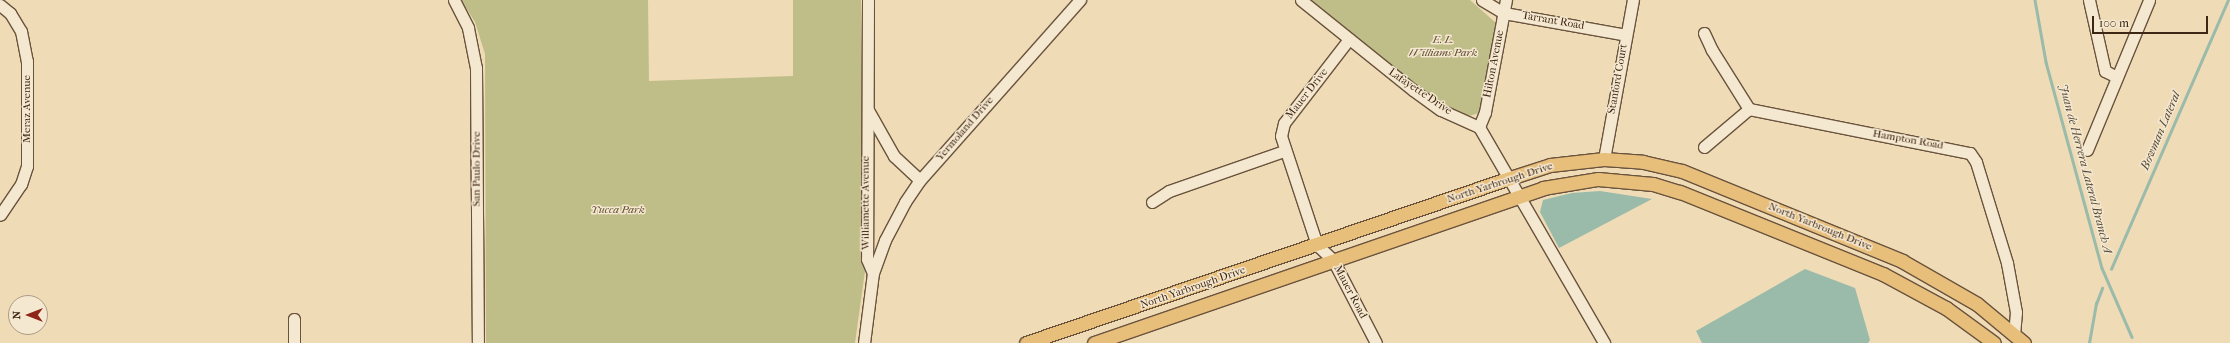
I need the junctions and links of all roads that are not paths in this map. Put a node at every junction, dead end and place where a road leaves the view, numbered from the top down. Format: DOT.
graph roads {
  1 [pos="454,0"];
  2 [pos="868,0"];
  3 [pos="1080,0"];
  4 [pos="1301,0"];
  5 [pos="1482,0"];
  6 [pos="1506,0"];
  7 [pos="1633,0"];
  8 [pos="2089,0"];
  9 [pos="2149,0"];
  10 [pos="0,5"];
  11 [pos="1504,12"];
  12 [pos="1704,32"];
  13 [pos="1626,35"];
  14 [pos="1349,39"];
  15 [pos="2117,77"];
  16 [pos="1749,109"];
  17 [pos="868,110"];
  18 [pos="1479,127"];
  19 [pos="1704,147"];
  20 [pos="2087,150"];
  21 [pos="1284,151"];
  22 [pos="1604,159"];
  23 [pos="1507,179"];
  24 [pos="920,180"];
  25 [pos="1518,196"];
  26 [pos="1152,202"];
  27 [pos="0,214"];
  28 [pos="1317,245"];
  29 [pos="1333,260"];
  30 [pos="873,274"];
  31 [pos="294,319"];
  32 [pos="2014,333"];
  33 [pos="294,343"];
  34 [pos="478,343"];
  35 [pos="864,343"];
  36 [pos="1026,343"];
  37 [pos="1094,343"];
  38 [pos="1376,343"];
  39 [pos="1604,343"];
  40 [pos="1994,343"];
  41 [pos="2024,343"];
  1 -- 34 [label="street, San Paulo Drive"];
  2 -- 17 [label="street, Williamette Avenue"];
  3 -- 24 [label="street, Yermoland Drive"];
  4 -- 14 [label="street, Lafayette Drive"];
  5 -- 11 [label="street, Tarrant Road"];
  6 -- 11 [label="street, Hilton Avenue"];
  7 -- 13 [label="street, Stanford Court"];
  8 -- 15 [label="street"];
  9 -- 15 [label="street"];
  10 -- 27 [label="street, Meraz Avenue"];
  11 -- 13 [label="street, Tarrant Road"];
  11 -- 18 [label="street, Hilton Avenue"];
  12 -- 16 [label="street"];
  13 -- 22 [label="street, Stanford Court"];
  14 -- 18 [label="street, Lafayette Drive"];
  14 -- 21 [label="street, Mauer Drive"];
  15 -- 20 [label="street"];
  16 -- 19 [label="street"];
  16 -- 32 [label="street, Hampton Road"];
  17 -- 24 [label="street, Williamette Avenue"];
  17 -- 30 [label="street, Williamette Avenue"];
  18 -- 23 [label="street"];
  21 -- 26 [label="street"];
  21 -- 28 [label="street, Mauer Drive"];
  22 -- 23 [label="main road, North Yarbrough Drive"];
  22 -- 32 [label="main road, North Yarbrough Drive"];
  23 -- 25 [label="street"];
  23 -- 28 [label="main road, North Yarbrough Drive"];
  24 -- 30 [label="street, Yermoland Drive"];
  25 -- 29 [label="main road, North Yarbrough Drive"];
  25 -- 39 [label="street"];
  25 -- 40 [label="main road, North Yarbrough Drive"];
  28 -- 29 [label="street, Mauer Road"];
  28 -- 36 [label="main road, North Yarbrough Drive"];
  29 -- 37 [label="main road, North Yarbrough Drive"];
  29 -- 38 [label="street, Mauer Road"];
  30 -- 35 [label="street, Williamette Avenue"];
  31 -- 33 [label="street"];
  32 -- 41 [label="main road, North Yarbrough Drive"];
}
